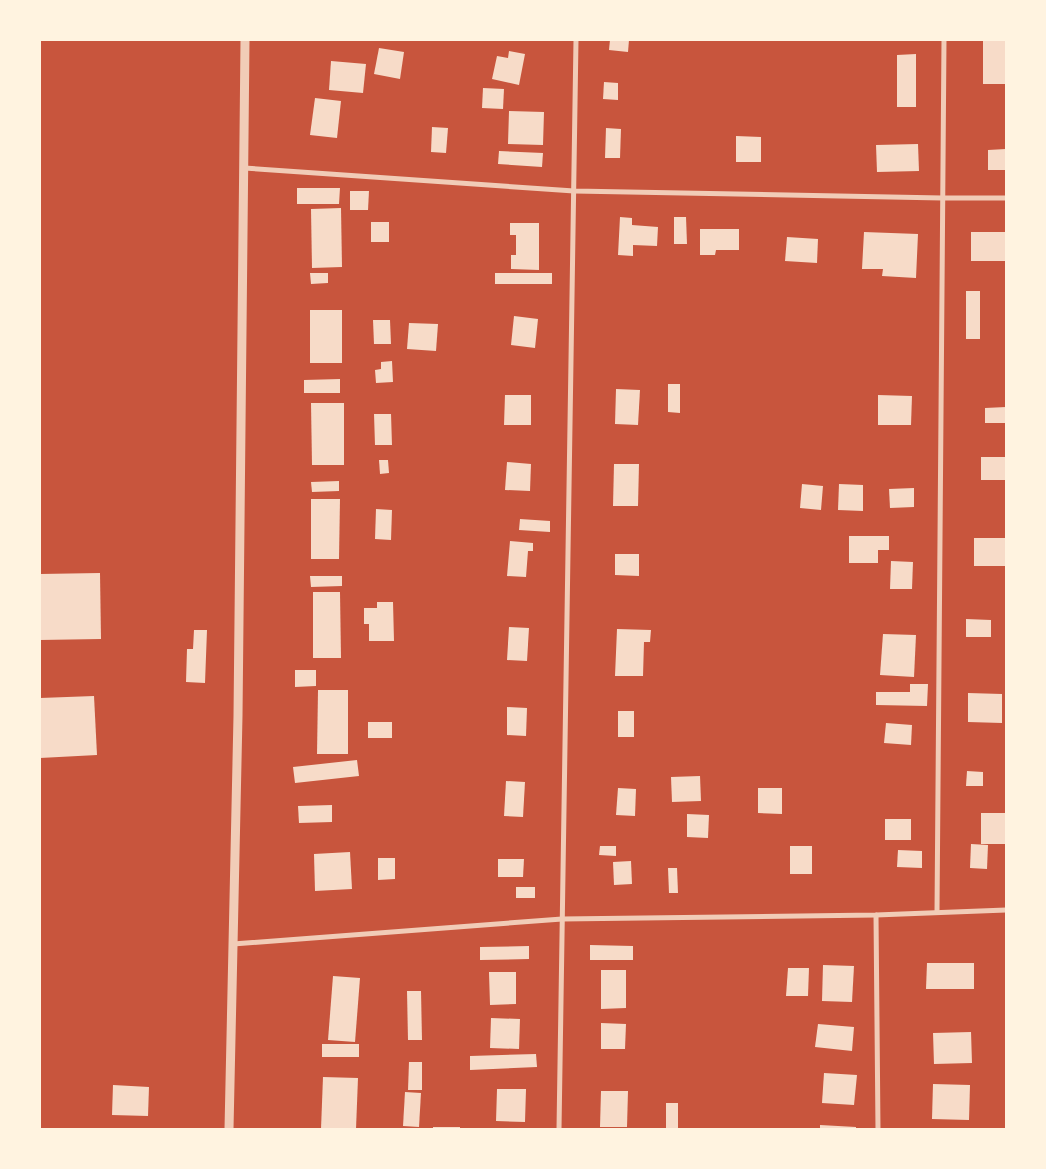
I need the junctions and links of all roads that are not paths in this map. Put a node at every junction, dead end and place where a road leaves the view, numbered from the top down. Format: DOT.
graph roads {
  1 [pos="245,40"];
  2 [pos="576,40"];
  3 [pos="944,40"];
  4 [pos="244,168"];
  5 [pos="574,191"];
  6 [pos="942,198"];
  7 [pos="1006,198"];
  8 [pos="1006,910"];
  9 [pos="937,912"];
  10 [pos="876,915"];
  11 [pos="562,919"];
  12 [pos="233,944"];
  13 [pos="229,1129"];
  14 [pos="559,1129"];
  15 [pos="878,1129"];
  1 -- 4 [label="street"];
  2 -- 5 [label="street"];
  3 -- 6 [label="street"];
  4 -- 5 [label="street"];
  4 -- 12 [label="street"];
  5 -- 6 [label="street"];
  5 -- 11 [label="street"];
  6 -- 7 [label="street"];
  6 -- 9 [label="street"];
  8 -- 9 [label="street"];
  9 -- 10 [label="street"];
  10 -- 11 [label="street"];
  10 -- 15 [label="street"];
  11 -- 12 [label="street"];
  11 -- 14 [label="street"];
  12 -- 13 [label="street"];
}
